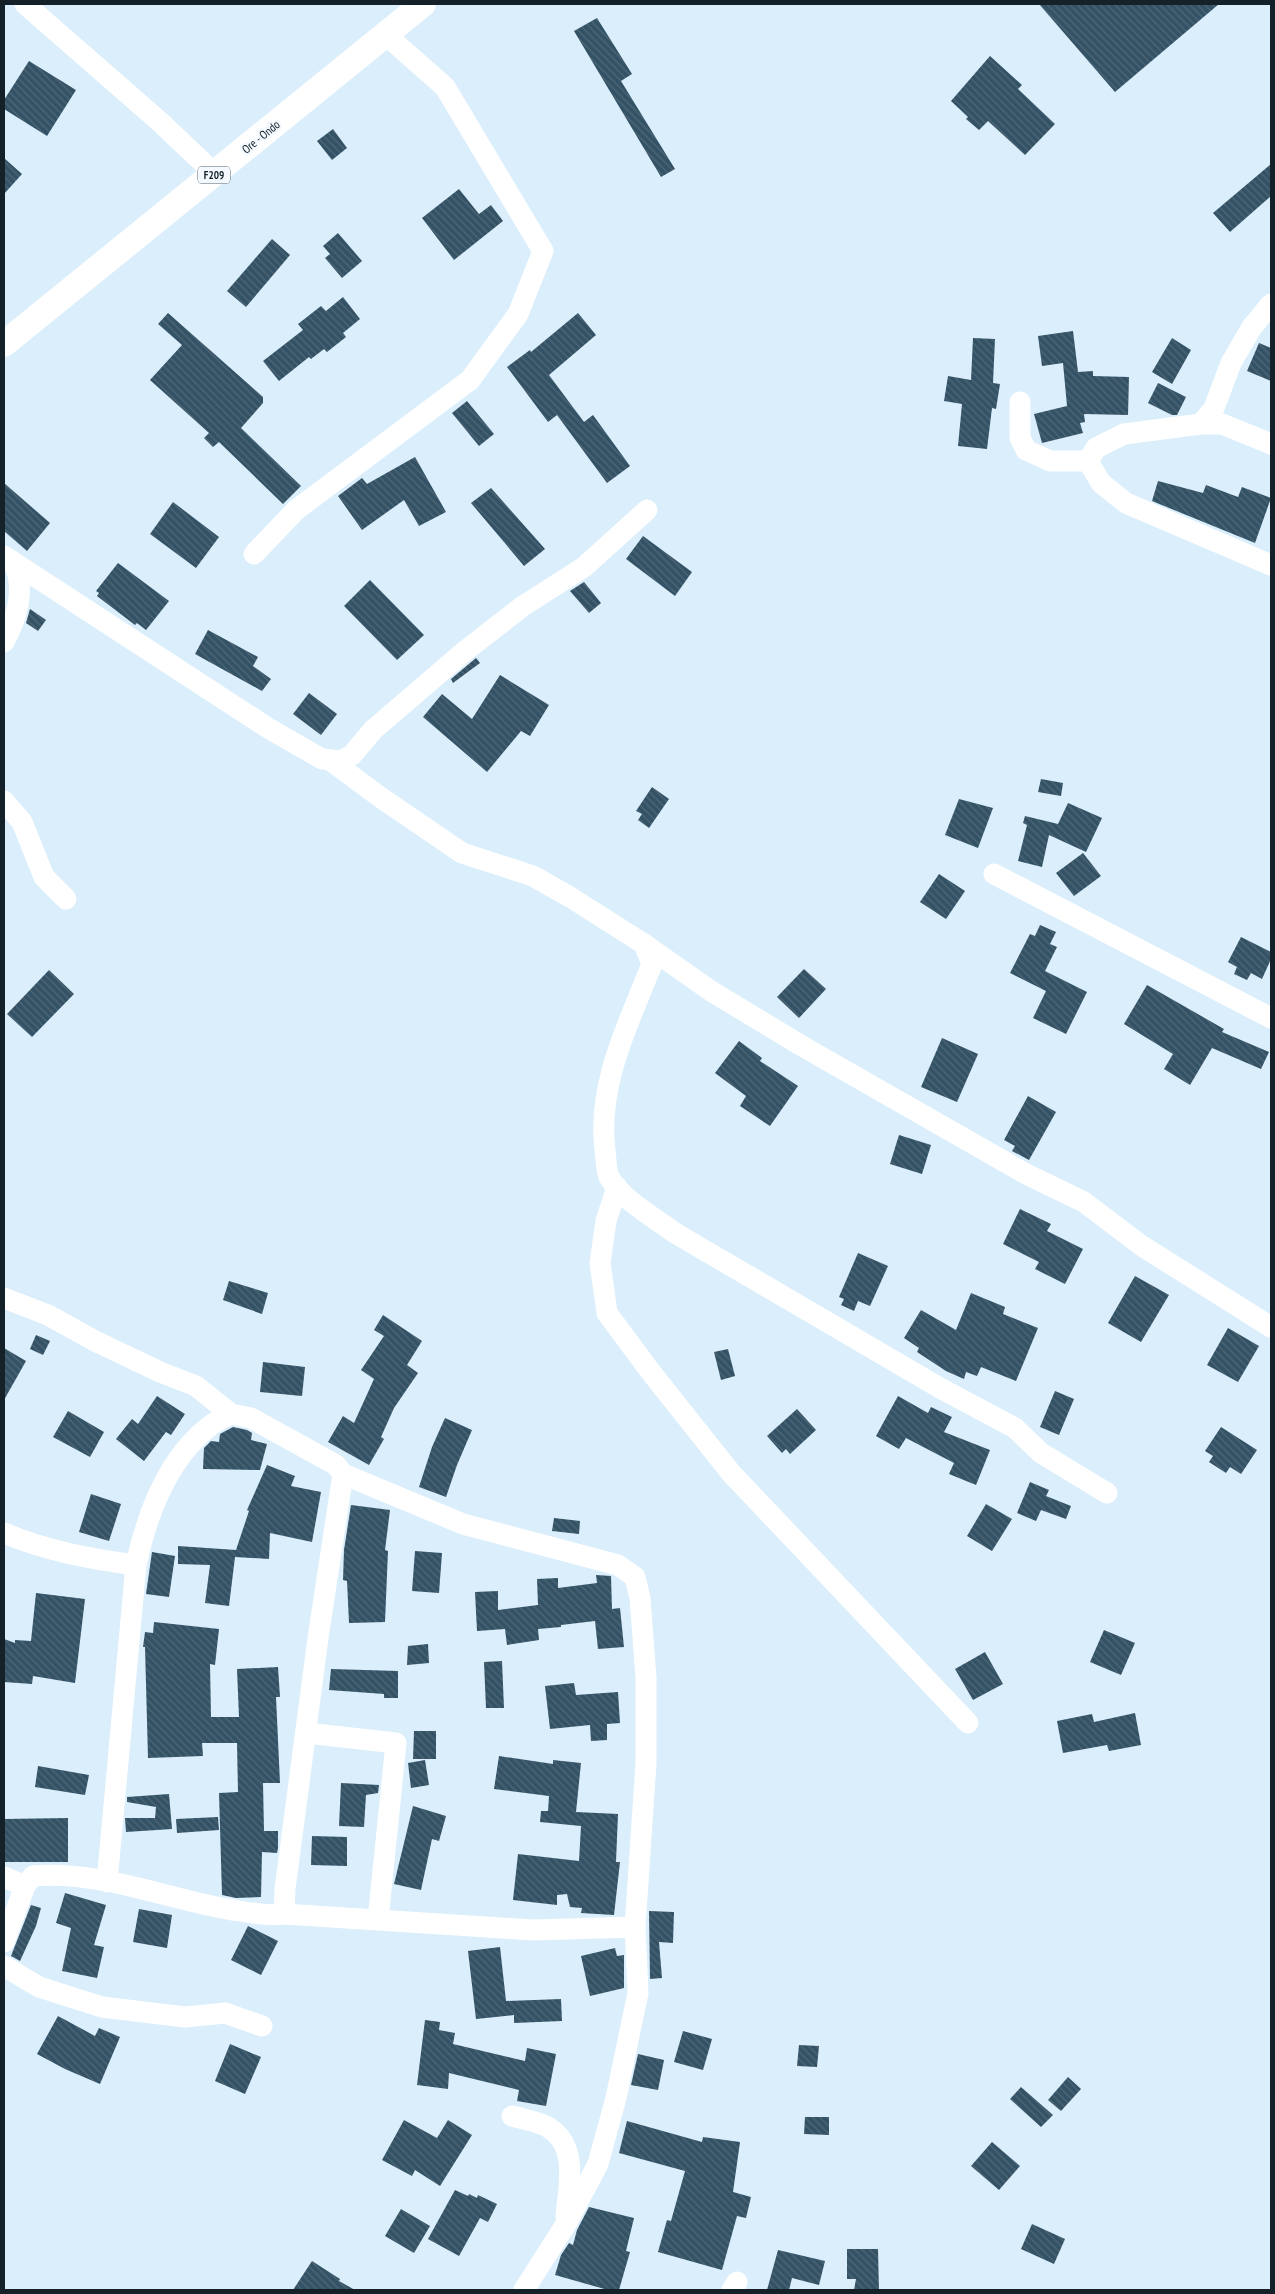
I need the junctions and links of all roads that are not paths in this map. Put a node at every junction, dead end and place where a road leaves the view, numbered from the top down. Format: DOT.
graph roads {
  1 [pos="25,4"];
  2 [pos="423,4"];
  3 [pos="386,35"];
  4 [pos="215,174"];
  5 [pos="1271,304"];
  6 [pos="4,344"];
  7 [pos="1020,402"];
  8 [pos="1201,424"];
  9 [pos="1271,444"];
  10 [pos="1088,461"];
  11 [pos="647,510"];
  12 [pos="254,554"];
  13 [pos="8,558"];
  14 [pos="1271,565"];
  15 [pos="4,642"];
  16 [pos="330,760"];
  17 [pos="4,801"];
  18 [pos="994,874"];
  19 [pos="66,899"];
  20 [pos="644,944"];
  21 [pos="1271,1018"];
  22 [pos="616,1187"];
  23 [pos="4,1298"];
  24 [pos="1271,1327"];
  25 [pos="231,1414"];
  26 [pos="343,1474"];
  27 [pos="1107,1493"];
  28 [pos="4,1533"];
  29 [pos="136,1565"];
  30 [pos="968,1723"];
  31 [pos="306,1733"];
  32 [pos="4,1877"];
  33 [pos="107,1882"];
  34 [pos="25,1886"];
  35 [pos="284,1914"];
  36 [pos="378,1920"];
  37 [pos="634,1927"];
  38 [pos="4,1942"];
  39 [pos="4,1966"];
  40 [pos="262,2026"];
  41 [pos="512,2116"];
  42 [pos="566,2224"];
  43 [pos="524,2290"];
  1 -- 4 [label="street"];
  2 -- 3 [label="main road, Ore - Ondo / F209"];
  3 -- 4 [label="main road, Ore - Ondo / F209"];
  3 -- 12 [label="street"];
  4 -- 6 [label="main road, Ore - Ondo / F209"];
  5 -- 8 [label="street"];
  7 -- 10 [label="street"];
  8 -- 9 [label="street"];
  8 -- 10 [label="street"];
  10 -- 14 [label="street"];
  11 -- 16 [label="street"];
  13 -- 15 [label="street"];
  13 -- 16 [label="street"];
  16 -- 20 [label="street"];
  17 -- 19 [label="street"];
  18 -- 21 [label="street"];
  20 -- 22 [label="street"];
  20 -- 24 [label="street"];
  22 -- 27 [label="street"];
  22 -- 30 [label="street"];
  23 -- 25 [label="street"];
  25 -- 26 [label="street"];
  25 -- 29 [label="street"];
  26 -- 31 [label="street"];
  26 -- 37 [label="street"];
  28 -- 29 [label="street"];
  29 -- 33 [label="street"];
  31 -- 35 [label="street"];
  31 -- 36 [label="street"];
  32 -- 34 [label="street"];
  33 -- 34 [label="street"];
  33 -- 35 [label="street"];
  34 -- 38 [label="street"];
  35 -- 36 [label="street"];
  36 -- 37 [label="street"];
  37 -- 42 [label="street"];
  39 -- 40 [label="street"];
  41 -- 42 [label="street"];
  42 -- 43 [label="street"];
}
